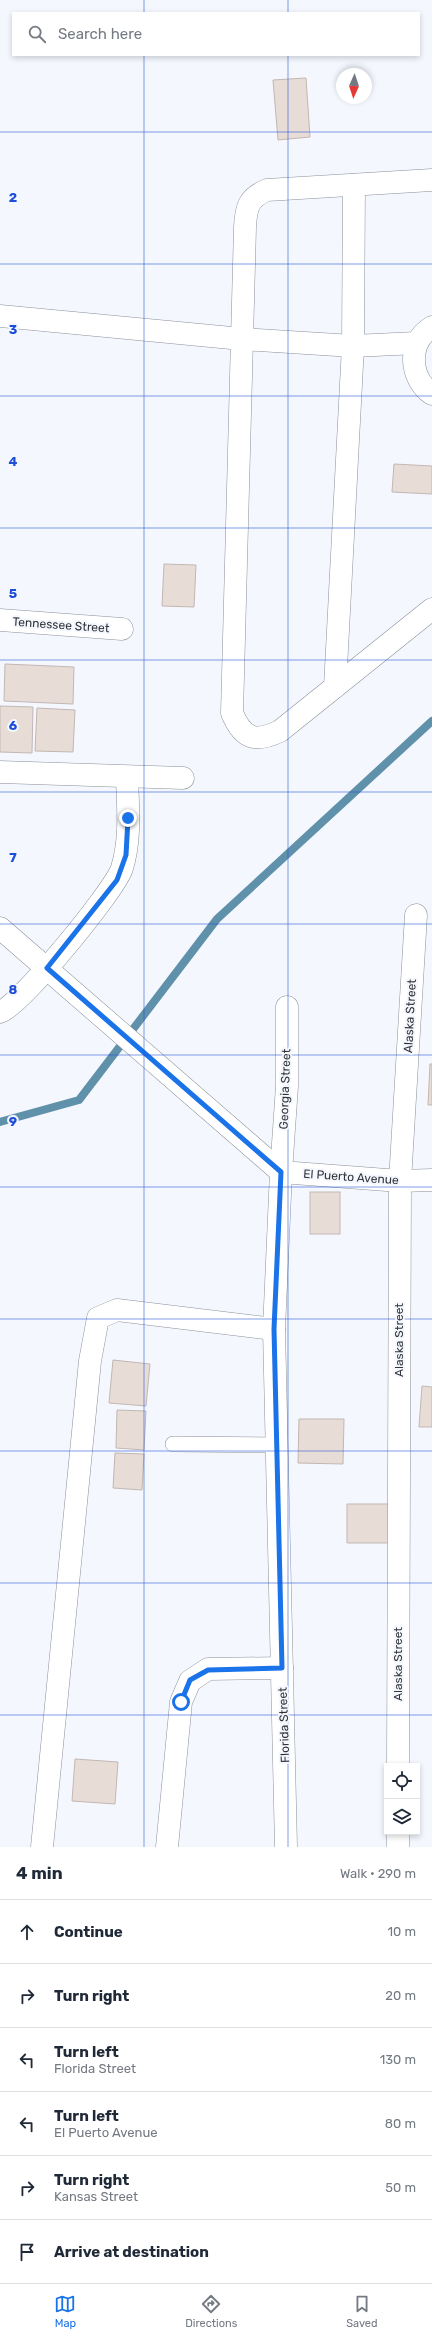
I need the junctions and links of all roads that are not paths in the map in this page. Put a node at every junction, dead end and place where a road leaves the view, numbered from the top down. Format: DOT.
graph roads {
  1 [pos="432,180"];
  2 [pos="354,185"];
  3 [pos="0,316"];
  4 [pos="432,327"];
  5 [pos="242,339"];
  6 [pos="417,343"];
  7 [pos="353,346"];
  8 [pos="432,394"];
  9 [pos="432,609"];
  10 [pos="0,620"];
  11 [pos="122,629"];
  12 [pos="335,687"];
  13 [pos="0,772"];
  14 [pos="127,777"];
  15 [pos="183,778"];
  16 [pos="416,915"];
  17 [pos="0,928"];
  18 [pos="47,968"];
  19 [pos="287,1007"];
  20 [pos="0,1012"];
  21 [pos="281,1172"];
  22 [pos="432,1180"];
  23 [pos="400,1181"];
  24 [pos="274,1329"];
  25 [pos="173,1444"];
  26 [pos="277,1445"];
  27 [pos="282,1668"];
  28 [pos="398,1763"];
  29 [pos="398,1835"];
  30 [pos="42,1847"];
  31 [pos="167,1847"];
  32 [pos="286,1847"];
  33 [pos="398,1847"];
  1 -- 2 [label="street"];
  2 -- 5 [label="street"];
  2 -- 7 [label="street"];
  3 -- 5 [label="street"];
  4 -- 6 [label="street"];
  5 -- 7 [label="street"];
  5 -- 12 [label="street"];
  6 -- 7 [label="street"];
  6 -- 8 [label="street"];
  7 -- 12 [label="street"];
  9 -- 12 [label="street"];
  10 -- 11 [label="street, Tennessee Street"];
  13 -- 14 [label="street"];
  14 -- 15 [label="street"];
  14 -- 18 [label="street"];
  16 -- 23 [label="street, Alaska Street"];
  17 -- 18 [label="street"];
  18 -- 20 [label="street"];
  18 -- 21 [label="street"];
  19 -- 21 [label="street, Georgia Street"];
  21 -- 23 [label="street, El Puerto Avenue"];
  21 -- 24 [label="street, Florida Street"];
  22 -- 23 [label="street, El Puerto Avenue"];
  23 -- 28 [label="street, Alaska Street"];
  24 -- 26 [label="street, Florida Street"];
  24 -- 30 [label="street"];
  25 -- 26 [label="lane"];
  26 -- 27 [label="street, Florida Street"];
  27 -- 31 [label="street"];
  27 -- 32 [label="street, Florida Street"];
  29 -- 33 [label="street"];
}
